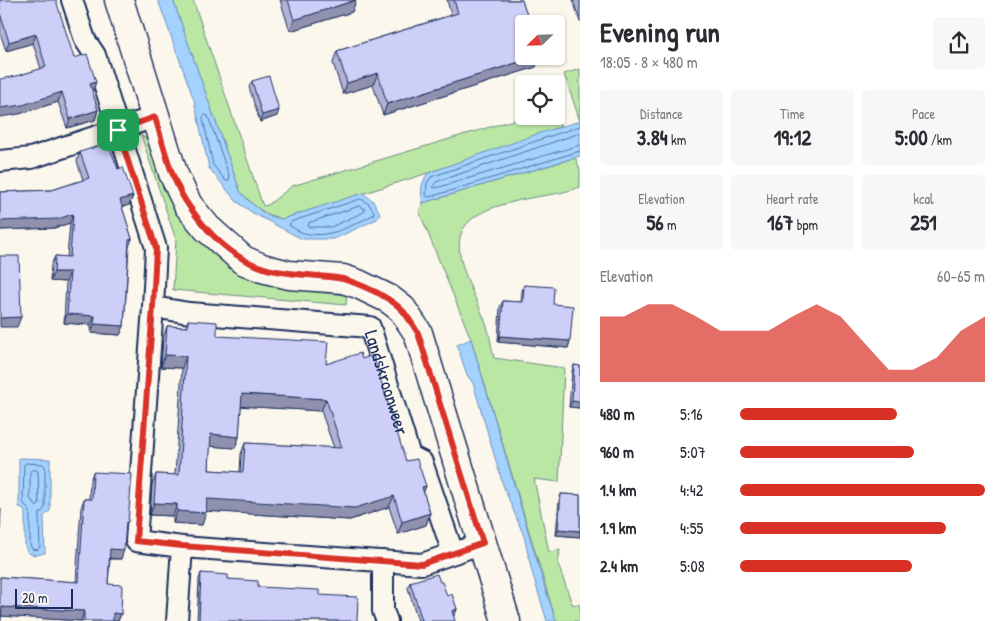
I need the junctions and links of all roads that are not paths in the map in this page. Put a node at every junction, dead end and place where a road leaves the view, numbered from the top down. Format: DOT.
graph roads {
  1 [pos="72,0"];
  2 [pos="120,0"];
  3 [pos="155,117"];
  4 [pos="118,130"];
  5 [pos="0,161"];
  6 [pos="153,307"];
  7 [pos="483,543"];
  8 [pos="182,546"];
  9 [pos="453,553"];
  10 [pos="383,561"];
  11 [pos="176,621"];
  12 [pos="387,621"];
  13 [pos="506,621"];
  1 -- 4 [label="street"];
  2 -- 3 [label="street"];
  3 -- 4 [label="street"];
  3 -- 7 [label="street"];
  4 -- 5 [label="street"];
  4 -- 6 [label="street"];
  6 -- 8 [label="street"];
  6 -- 9 [label="street, Landskroonweer"];
  7 -- 9 [label="street"];
  7 -- 13 [label="street"];
  8 -- 10 [label="street"];
  8 -- 11 [label="street"];
  9 -- 10 [label="street"];
  10 -- 12 [label="street"];
}
